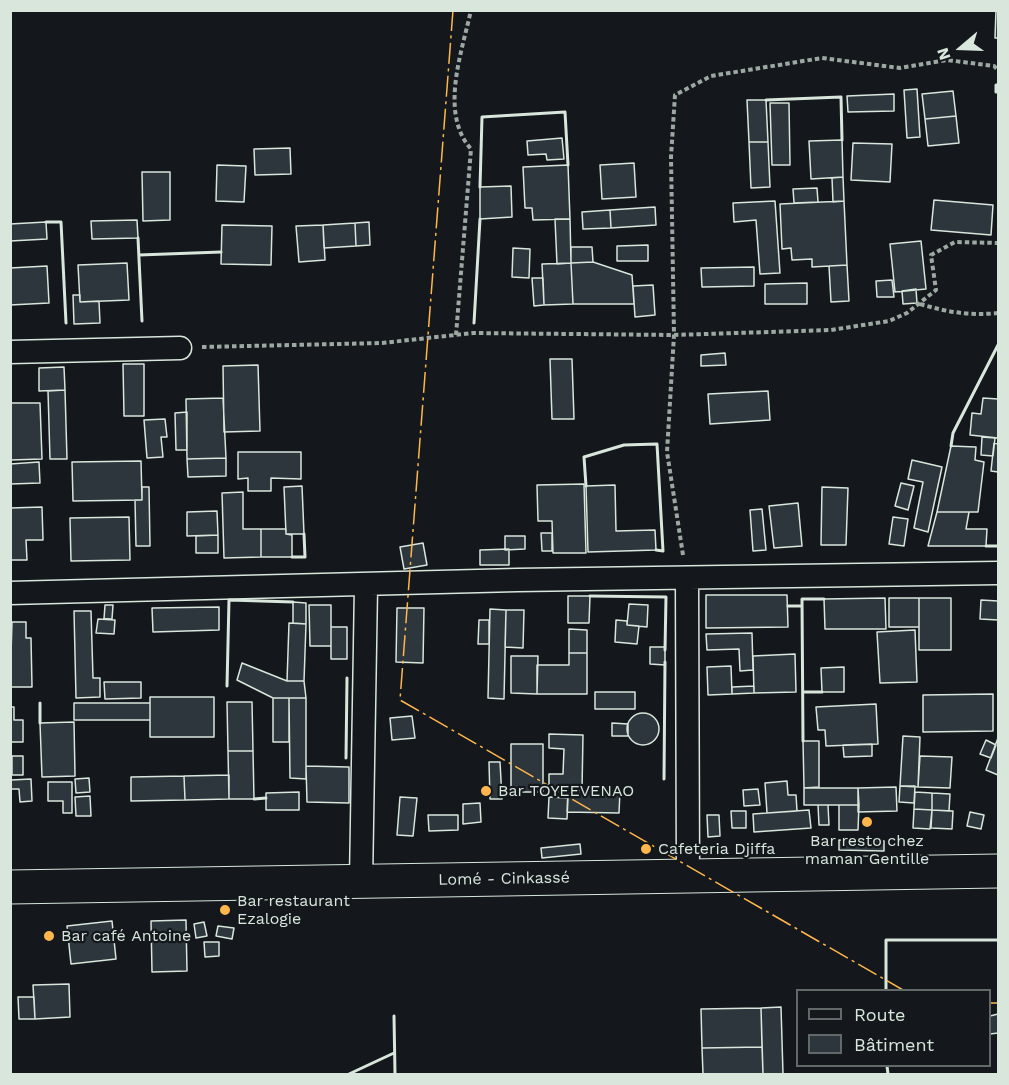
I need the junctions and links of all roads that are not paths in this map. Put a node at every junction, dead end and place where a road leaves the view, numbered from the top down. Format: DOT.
graph roads {
  1 [pos="180,348"];
  2 [pos="10,352"];
  3 [pos="999,573"];
  4 [pos="687,578"];
  5 [pos="366,586"];
  6 [pos="10,593"];
  7 [pos="999,871"];
  8 [pos="688,876"];
  9 [pos="362,881"];
  10 [pos="10,886"];
  1 -- 2 [label="street"];
  3 -- 4 [label="street"];
  4 -- 5 [label="street"];
  4 -- 8 [label="street"];
  5 -- 6 [label="street"];
  5 -- 9 [label="street"];
  7 -- 8 [label="highway, Lomé - Cinkassé"];
  8 -- 9 [label="highway, Lomé - Cinkassé"];
  9 -- 10 [label="highway, Lomé - Cinkassé"];
}
